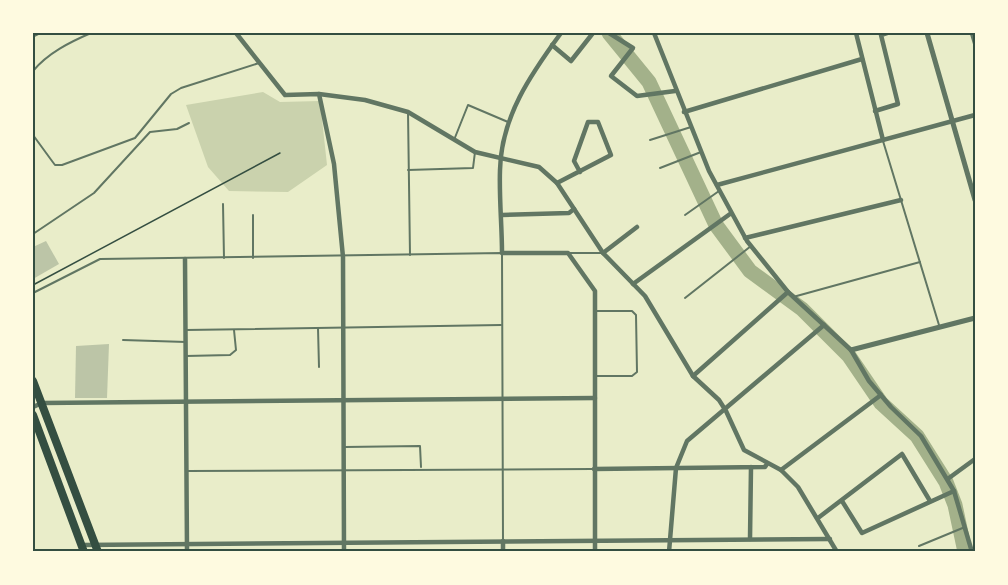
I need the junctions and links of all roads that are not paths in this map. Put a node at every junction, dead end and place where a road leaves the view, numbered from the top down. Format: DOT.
graph roads {
  1 [pos="37,33"];
  2 [pos="91,33"];
  3 [pos="236,33"];
  4 [pos="561,33"];
  5 [pos="593,33"];
  6 [pos="609,33"];
  7 [pos="654,33"];
  8 [pos="856,33"];
  9 [pos="887,33"];
  10 [pos="927,33"];
  11 [pos="972,33"];
  12 [pos="33,35"];
  13 [pos="975,43"];
  14 [pos="552,45"];
  15 [pos="862,59"];
  16 [pos="260,63"];
  17 [pos="33,71"];
  18 [pos="675,91"];
  19 [pos="319,94"];
  20 [pos="875,111"];
  21 [pos="408,112"];
  22 [pos="684,112"];
  23 [pos="975,115"];
  24 [pos="952,121"];
  25 [pos="189,123"];
  26 [pos="509,123"];
  27 [pos="691,128"];
  28 [pos="33,135"];
  29 [pos="454,140"];
  30 [pos="650,140"];
  31 [pos="883,140"];
  32 [pos="475,152"];
  33 [pos="701,152"];
  34 [pos="501,160"];
  35 [pos="660,168"];
  36 [pos="408,170"];
  37 [pos="580,172"];
  38 [pos="557,183"];
  39 [pos="973,185"];
  40 [pos="718,188"];
  41 [pos="901,200"];
  42 [pos="975,200"];
  43 [pos="224,204"];
  44 [pos="574,209"];
  45 [pos="502,214"];
  46 [pos="685,214"];
  47 [pos="730,214"];
  48 [pos="253,215"];
  49 [pos="638,227"];
  50 [pos="33,234"];
  51 [pos="745,238"];
  52 [pos="751,246"];
  53 [pos="568,253"];
  54 [pos="603,253"];
  55 [pos="502,254"];
  56 [pos="410,255"];
  57 [pos="343,257"];
  58 [pos="224,258"];
  59 [pos="253,258"];
  60 [pos="185,259"];
  61 [pos="920,262"];
  62 [pos="633,284"];
  63 [pos="788,292"];
  64 [pos="33,293"];
  65 [pos="793,297"];
  66 [pos="685,298"];
  67 [pos="595,311"];
  68 [pos="975,318"];
  69 [pos="501,325"];
  70 [pos="824,325"];
  71 [pos="318,327"];
  72 [pos="343,328"];
  73 [pos="939,328"];
  74 [pos="234,329"];
  75 [pos="186,330"];
  76 [pos="123,340"];
  77 [pos="186,342"];
  78 [pos="851,350"];
  79 [pos="186,356"];
  80 [pos="319,367"];
  81 [pos="595,376"];
  82 [pos="693,376"];
  83 [pos="33,381"];
  84 [pos="880,394"];
  85 [pos="502,397"];
  86 [pos="595,398"];
  87 [pos="344,399"];
  88 [pos="186,400"];
  89 [pos="42,403"];
  90 [pos="33,407"];
  91 [pos="726,411"];
  92 [pos="33,415"];
  93 [pos="345,447"];
  94 [pos="975,459"];
  95 [pos="766,464"];
  96 [pos="751,467"];
  97 [pos="421,468"];
  98 [pos="502,468"];
  99 [pos="676,468"];
  100 [pos="594,469"];
  101 [pos="345,470"];
  102 [pos="782,470"];
  103 [pos="187,471"];
  104 [pos="949,478"];
  105 [pos="954,491"];
  106 [pos="842,501"];
  107 [pos="930,501"];
  108 [pos="818,518"];
  109 [pos="965,527"];
  110 [pos="670,538"];
  111 [pos="750,539"];
  112 [pos="830,539"];
  113 [pos="503,541"];
  114 [pos="595,541"];
  115 [pos="187,543"];
  116 [pos="344,543"];
  117 [pos="919,546"];
  118 [pos="96,548"];
  119 [pos="83,549"];
  120 [pos="187,552"];
  121 [pos="344,552"];
  122 [pos="503,552"];
  123 [pos="594,552"];
  124 [pos="669,552"];
  125 [pos="837,552"];
  126 [pos="972,552"];
  1 -- 12 [label="street"];
  2 -- 17 [label="lane"];
  3 -- 16 [label="street"];
  4 -- 14 [label="street"];
  5 -- 14 [label="street"];
  6 -- 18 [label="street"];
  7 -- 18 [label="street"];
  8 -- 15 [label="street"];
  9 -- 20 [label="street"];
  10 -- 24 [label="street"];
  11 -- 13 [label="street"];
  14 -- 26 [label="street"];
  15 -- 20 [label="street"];
  15 -- 22 [label="street"];
  16 -- 19 [label="street"];
  16 -- 28 [label="lane"];
  18 -- 22 [label="street"];
  19 -- 21 [label="street"];
  19 -- 57 [label="street"];
  20 -- 31 [label="street"];
  21 -- 29 [label="street"];
  21 -- 36 [label="lane"];
  22 -- 27 [label="street"];
  23 -- 24 [label="street"];
  24 -- 31 [label="street"];
  24 -- 39 [label="street"];
  25 -- 50 [label="lane"];
  26 -- 29 [label="lane"];
  26 -- 34 [label="street"];
  27 -- 30 [label="lane"];
  27 -- 33 [label="street"];
  29 -- 32 [label="street"];
  31 -- 40 [label="street"];
  31 -- 41 [label="lane"];
  32 -- 34 [label="street"];
  32 -- 36 [label="lane"];
  33 -- 35 [label="lane"];
  33 -- 40 [label="street"];
  34 -- 38 [label="street"];
  34 -- 45 [label="street"];
  36 -- 56 [label="lane"];
  37 -- 37 [label="street"];
  37 -- 38 [label="street"];
  38 -- 44 [label="street"];
  39 -- 42 [label="street"];
  40 -- 46 [label="lane"];
  40 -- 47 [label="street"];
  41 -- 51 [label="street"];
  41 -- 61 [label="lane"];
  43 -- 58 [label="lane"];
  44 -- 45 [label="street"];
  44 -- 54 [label="street"];
  45 -- 55 [label="street"];
  47 -- 51 [label="street"];
  47 -- 62 [label="street"];
  48 -- 59 [label="lane"];
  49 -- 54 [label="street"];
  51 -- 52 [label="street"];
  52 -- 63 [label="street"];
  52 -- 66 [label="lane"];
  53 -- 54 [label="lane"];
  53 -- 55 [label="street"];
  53 -- 67 [label="street"];
  54 -- 62 [label="street"];
  55 -- 56 [label="lane"];
  55 -- 69 [label="lane"];
  56 -- 57 [label="lane"];
  57 -- 59 [label="lane"];
  57 -- 72 [label="street"];
  58 -- 59 [label="lane"];
  58 -- 60 [label="lane"];
  60 -- 64 [label="lane"];
  60 -- 75 [label="street"];
  61 -- 65 [label="lane"];
  61 -- 73 [label="lane"];
  62 -- 82 [label="street"];
  63 -- 65 [label="street"];
  63 -- 82 [label="street"];
  65 -- 70 [label="street"];
  67 -- 81 [label="street"];
  67 -- 81 [label="lane"];
  68 -- 73 [label="street"];
  69 -- 72 [label="lane"];
  69 -- 85 [label="lane"];
  70 -- 78 [label="street"];
  70 -- 91 [label="street"];
  71 -- 72 [label="lane"];
  71 -- 74 [label="lane"];
  71 -- 80 [label="lane"];
  72 -- 87 [label="street"];
  73 -- 78 [label="street"];
  74 -- 75 [label="lane"];
  74 -- 79 [label="lane"];
  75 -- 77 [label="street"];
  76 -- 77 [label="lane"];
  77 -- 79 [label="street"];
  78 -- 84 [label="street"];
  79 -- 88 [label="street"];
  81 -- 86 [label="street"];
  82 -- 91 [label="street"];
  83 -- 89 [label="highway"];
  84 -- 102 [label="street"];
  84 -- 104 [label="street"];
  85 -- 86 [label="street"];
  85 -- 87 [label="street"];
  85 -- 98 [label="lane"];
  86 -- 100 [label="street"];
  87 -- 88 [label="street"];
  87 -- 93 [label="street"];
  88 -- 89 [label="street"];
  88 -- 103 [label="street"];
  89 -- 90 [label="street"];
  89 -- 118 [label="highway"];
  91 -- 95 [label="street"];
  91 -- 99 [label="street"];
  92 -- 119 [label="highway"];
  93 -- 97 [label="lane"];
  93 -- 101 [label="street"];
  94 -- 104 [label="street"];
  95 -- 96 [label="street"];
  95 -- 102 [label="street"];
  96 -- 99 [label="street"];
  96 -- 111 [label="street"];
  97 -- 98 [label="lane"];
  97 -- 101 [label="lane"];
  98 -- 100 [label="lane"];
  98 -- 113 [label="lane"];
  99 -- 100 [label="street"];
  99 -- 110 [label="street"];
  100 -- 114 [label="street"];
  101 -- 103 [label="lane"];
  101 -- 116 [label="street"];
  102 -- 108 [label="street"];
  103 -- 115 [label="street"];
  104 -- 105 [label="street"];
  105 -- 107 [label="street"];
  105 -- 109 [label="street"];
  106 -- 107 [label="street"];
  106 -- 107 [label="street"];
  106 -- 108 [label="street"];
  108 -- 112 [label="street"];
  109 -- 117 [label="lane"];
  109 -- 126 [label="street"];
  110 -- 111 [label="street"];
  110 -- 114 [label="street"];
  110 -- 124 [label="street"];
  111 -- 112 [label="street"];
  112 -- 125 [label="street"];
  113 -- 114 [label="street"];
  113 -- 116 [label="street"];
  113 -- 122 [label="street"];
  114 -- 123 [label="street"];
  115 -- 116 [label="street"];
  115 -- 118 [label="street"];
  115 -- 120 [label="street"];
  116 -- 121 [label="street"];
  118 -- 119 [label="street"];
}
